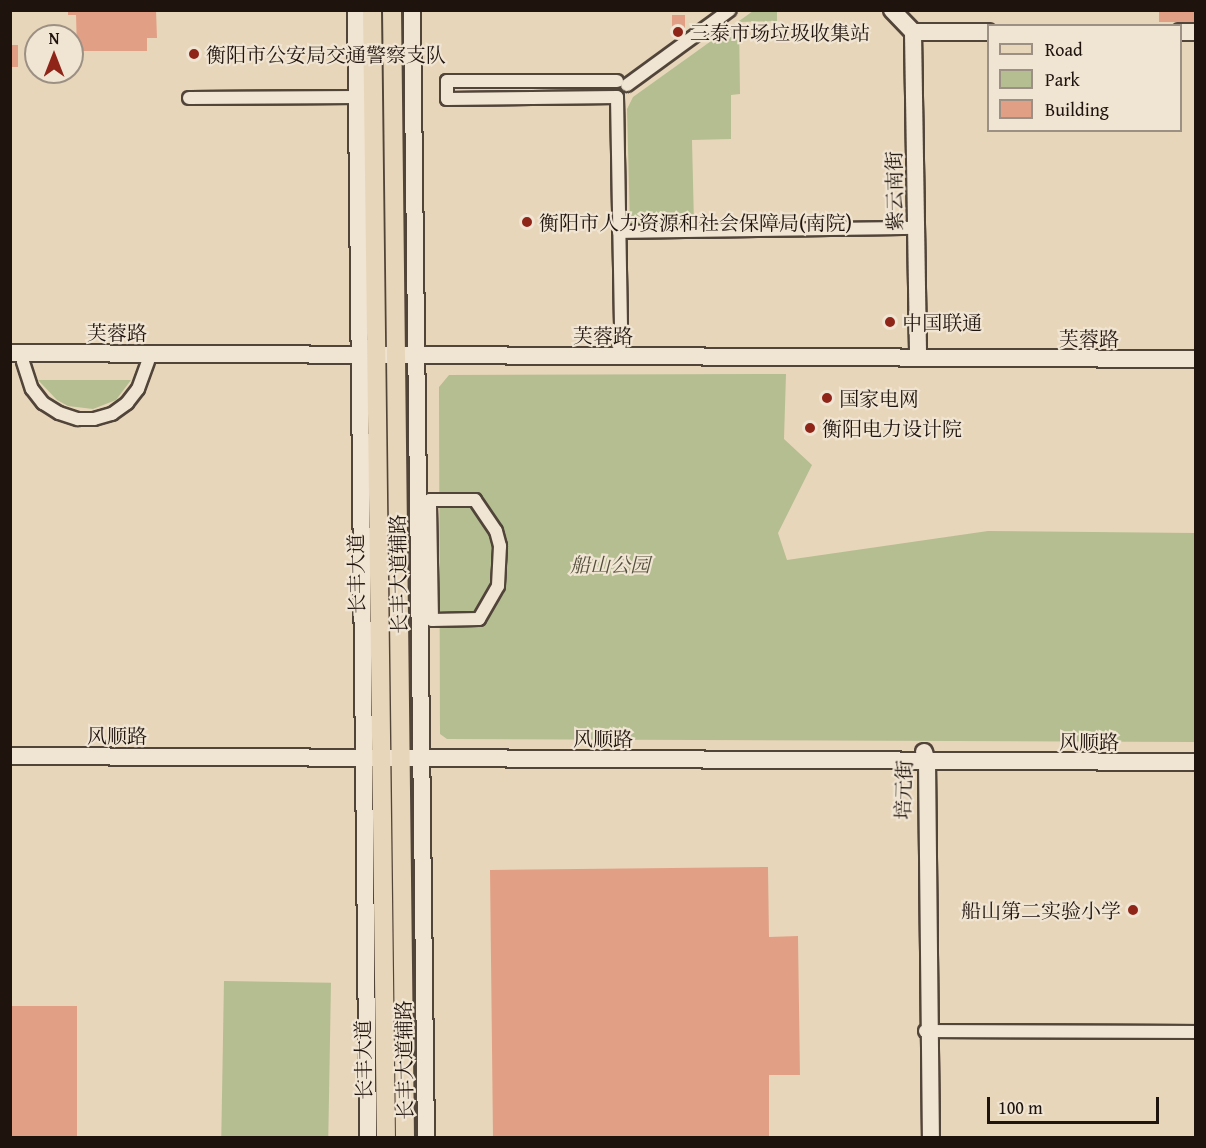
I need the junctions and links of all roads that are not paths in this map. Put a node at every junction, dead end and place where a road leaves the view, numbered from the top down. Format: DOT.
graph roads {
  1 [pos="356,10"];
  2 [pos="372,10"];
  3 [pos="392,10"];
  4 [pos="412,10"];
  5 [pos="730,10"];
  6 [pos="892,10"];
  7 [pos="717,15"];
  8 [pos="914,32"];
  9 [pos="987,32"];
  10 [pos="622,83"];
  11 [pos="365,97"];
  12 [pos="189,98"];
  13 [pos="617,98"];
  14 [pos="915,228"];
  15 [pos="619,232"];
  16 [pos="918,350"];
  17 [pos="621,356"];
  18 [pos="15,359"];
  19 [pos="368,359"];
  20 [pos="397,359"];
  21 [pos="416,359"];
  22 [pos="1196,359"];
  23 [pos="148,362"];
  24 [pos="1196,368"];
  25 [pos="430,500"];
  26 [pos="10,748"];
  27 [pos="1196,752"];
  28 [pos="372,753"];
  29 [pos="401,754"];
  30 [pos="421,754"];
  31 [pos="10,756"];
  32 [pos="924,758"];
  33 [pos="1196,762"];
  34 [pos="927,1031"];
  35 [pos="1196,1032"];
  36 [pos="368,1137"];
  37 [pos="386,1137"];
  38 [pos="405,1137"];
  39 [pos="426,1137"];
  40 [pos="928,1137"];
  1 -- 11 [label="street"];
  2 -- 11 [label="main road, 长丰大道"];
  3 -- 20 [label="main road, 长丰大道"];
  4 -- 21 [label="street, 长丰大道辅路"];
  5 -- 7 [label="street"];
  6 -- 8 [label="street"];
  7 -- 10 [label="street"];
  8 -- 9 [label="street"];
  8 -- 14 [label="street, 紫云南街"];
  10 -- 13 [label="street"];
  10 -- 13 [label="street"];
  11 -- 12 [label="street"];
  11 -- 19 [label="main road, 长丰大道"];
  13 -- 15 [label="street"];
  14 -- 15 [label="street"];
  14 -- 16 [label="street, 紫云南街"];
  15 -- 17 [label="street"];
  17 -- 21 [label="street, 芙蓉路"];
  17 -- 22 [label="street, 芙蓉路"];
  18 -- 19 [label="street, 芙蓉路"];
  18 -- 23 [label="street, 芙蓉路"];
  18 -- 23 [label="street"];
  19 -- 20 [label="street, 芙蓉路"];
  19 -- 23 [label="street, 芙蓉路"];
  19 -- 28 [label="main road, 长丰大道"];
  20 -- 21 [label="street, 芙蓉路"];
  20 -- 29 [label="main road, 长丰大道"];
  21 -- 24 [label="street, 芙蓉路"];
  21 -- 30 [label="street, 长丰大道辅路"];
  25 -- 25 [label="street"];
  26 -- 28 [label="street, 风顺路"];
  27 -- 32 [label="street, 风顺路"];
  28 -- 29 [label="street, 风顺路"];
  28 -- 31 [label="street, 风顺路"];
  28 -- 36 [label="street, 长丰大道辅路"];
  28 -- 37 [label="main road, 长丰大道"];
  29 -- 30 [label="street, 风顺路"];
  29 -- 38 [label="main road, 长丰大道"];
  30 -- 32 [label="street, 风顺路"];
  30 -- 39 [label="street, 长丰大道辅路"];
  32 -- 33 [label="street, 风顺路"];
  32 -- 34 [label="street, 培元街"];
  34 -- 35 [label="street"];
  34 -- 40 [label="street, 培元街"];
}
